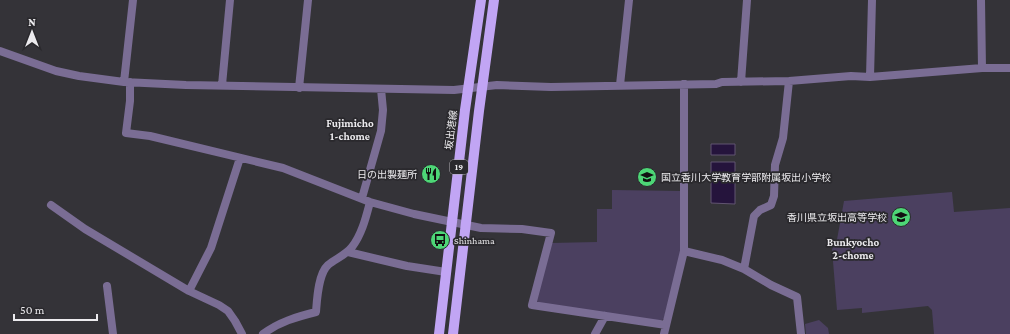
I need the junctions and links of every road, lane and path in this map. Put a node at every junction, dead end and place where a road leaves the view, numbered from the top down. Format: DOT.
graph roads {
  1 [pos="132,0"];
  2 [pos="230,0"];
  3 [pos="308,0"];
  4 [pos="481,0"];
  5 [pos="494,0"];
  6 [pos="629,0"];
  7 [pos="747,0"];
  8 [pos="872,0"];
  9 [pos="981,0"];
  10 [pos="0,51"];
  11 [pos="982,68"];
  12 [pos="1010,68"];
  13 [pos="870,77"];
  14 [pos="127,82"];
  15 [pos="741,82"];
  16 [pos="789,82"];
  17 [pos="684,84"];
  18 [pos="222,85"];
  19 [pos="620,85"];
  20 [pos="483,87"];
  21 [pos="299,88"];
  22 [pos="469,88"];
  23 [pos="381,89"];
  24 [pos="240,158"];
  25 [pos="362,198"];
  26 [pos="370,202"];
  27 [pos="51,205"];
  28 [pos="452,222"];
  29 [pos="466,224"];
  30 [pos="684,250"];
  31 [pos="348,252"];
  32 [pos="744,269"];
  33 [pos="446,272"];
  34 [pos="107,286"];
  35 [pos="189,291"];
  36 [pos="605,316"];
  37 [pos="666,325"];
  38 [pos="113,334"];
  39 [pos="242,334"];
  40 [pos="263,334"];
  41 [pos="439,334"];
  42 [pos="453,334"];
  43 [pos="595,334"];
  44 [pos="664,334"];
  45 [pos="801,334"];
  1 -- 14 [label="street"];
  2 -- 18 [label="street"];
  3 -- 21 [label="street"];
  4 -- 22 [label="main road, 坂出港線 / 19"];
  5 -- 20 [label="main road, 19"];
  6 -- 19 [label="street"];
  7 -- 15 [label="street"];
  8 -- 13 [label="street"];
  9 -- 11 [label="street"];
  10 -- 14 [label="street"];
  11 -- 12 [label="street"];
  11 -- 13 [label="street"];
  13 -- 16 [label="street"];
  14 -- 18 [label="street"];
  14 -- 24 [label="street"];
  15 -- 16 [label="street"];
  15 -- 17 [label="street"];
  16 -- 32 [label="street"];
  17 -- 19 [label="street"];
  17 -- 30 [label="street"];
  18 -- 21 [label="street"];
  19 -- 20 [label="street"];
  20 -- 22 [label="street"];
  20 -- 29 [label="main road, 19"];
  21 -- 23 [label="street"];
  22 -- 23 [label="street"];
  22 -- 28 [label="main road, 坂出港線 / 19"];
  23 -- 25 [label="street"];
  24 -- 25 [label="street"];
  24 -- 35 [label="street"];
  25 -- 26 [label="street"];
  26 -- 28 [label="street"];
  26 -- 31 [label="street"];
  27 -- 35 [label="street"];
  28 -- 29 [label="street"];
  28 -- 33 [label="main road, 坂出港線 / 19"];
  29 -- 36 [label="street"];
  29 -- 42 [label="main road, 19"];
  30 -- 32 [label="street"];
  30 -- 37 [label="street"];
  31 -- 33 [label="street"];
  31 -- 40 [label="street"];
  32 -- 45 [label="street"];
  33 -- 41 [label="main road, 坂出港線 / 19"];
  34 -- 38 [label="street"];
  35 -- 39 [label="street"];
  36 -- 37 [label="street"];
  36 -- 43 [label="street"];
  37 -- 44 [label="street"];
}
